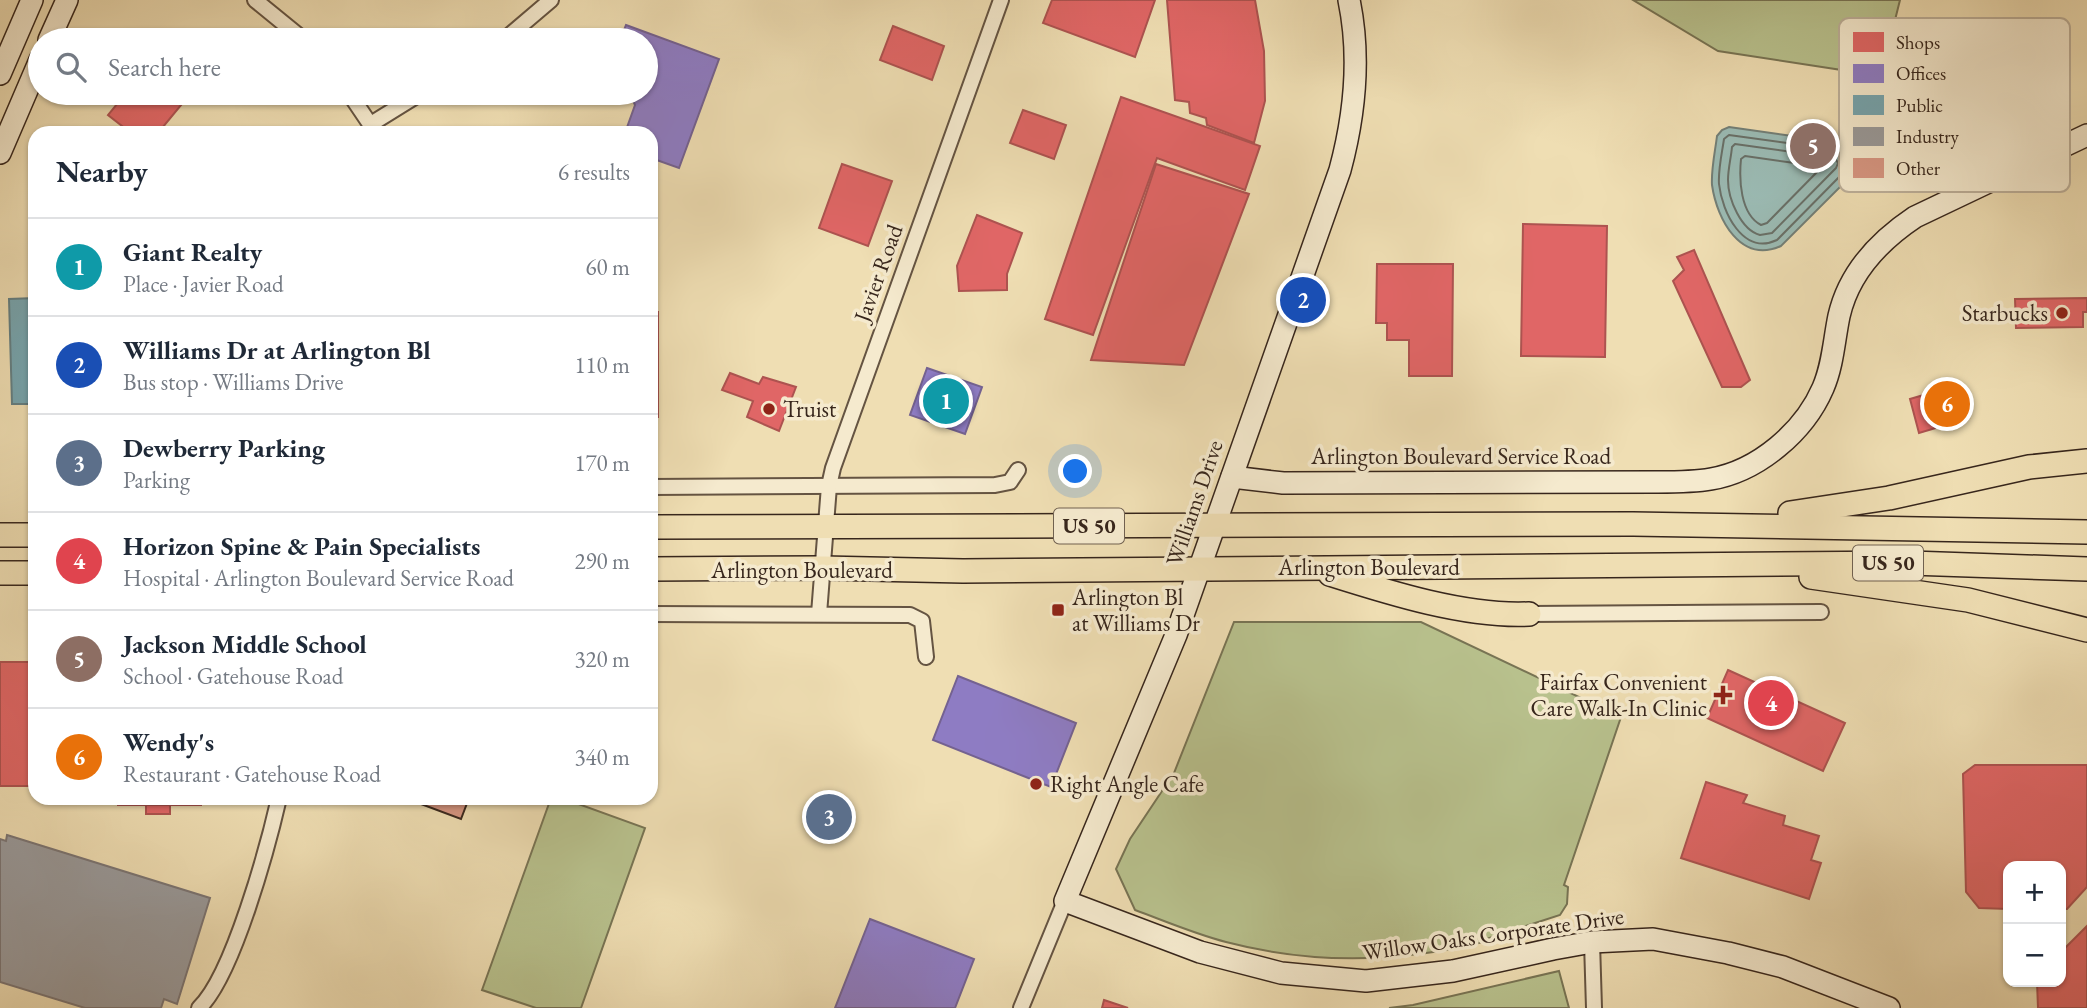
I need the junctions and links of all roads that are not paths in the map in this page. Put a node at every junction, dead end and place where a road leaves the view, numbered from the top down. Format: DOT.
graph roads {
  1 [pos="32,0"];
  2 [pos="67,0"];
  3 [pos="255,0"];
  4 [pos="551,0"];
  5 [pos="1000,0"];
  6 [pos="1349,0"];
  7 [pos="54,28"];
  8 [pos="289,28"];
  9 [pos="518,28"];
  10 [pos="0,74"];
  11 [pos="28,88"];
  12 [pos="357,105"];
  13 [pos="405,105"];
  14 [pos="372,126"];
  15 [pos="378,126"];
  16 [pos="2087,135"];
  17 [pos="2070,143"];
  18 [pos="0,153"];
  19 [pos="1964,192"];
  20 [pos="2087,461"];
  21 [pos="1018,470"];
  22 [pos="1232,477"];
  23 [pos="829,486"];
  24 [pos="658,487"];
  25 [pos="1633,524"];
  26 [pos="1216,526"];
  27 [pos="658,527"];
  28 [pos="826,527"];
  29 [pos="2087,531"];
  30 [pos="1310,567"];
  31 [pos="1689,567"];
  32 [pos="823,568"];
  33 [pos="1200,568"];
  34 [pos="658,569"];
  35 [pos="2087,569"];
  36 [pos="0,573"];
  37 [pos="28,573"];
  38 [pos="1821,612"];
  39 [pos="658,614"];
  40 [pos="819,614"];
  41 [pos="1529,614"];
  42 [pos="2087,630"];
  43 [pos="926,657"];
  44 [pos="277,805"];
  45 [pos="1065,901"];
  46 [pos="1592,942"];
  47 [pos="199,1008"];
  48 [pos="1021,1008"];
  49 [pos="1594,1008"];
  50 [pos="1889,1008"];
  1 -- 10 [label="street"];
  2 -- 7 [label="street"];
  3 -- 8 [label="street"];
  4 -- 9 [label="street"];
  5 -- 23 [label="street, Javier Road"];
  6 -- 22 [label="street, Williams Drive"];
  11 -- 18 [label="street"];
  12 -- 14 [label="street"];
  13 -- 15 [label="street"];
  16 -- 17 [label="street, Arlington Boulevard Service Road"];
  19 -- 22 [label="street, Arlington Boulevard Service Road"];
  20 -- 25 [label="main road"];
  21 -- 23 [label="street"];
  22 -- 26 [label="street, Williams Drive"];
  23 -- 24 [label="street"];
  23 -- 28 [label="street, Javier Road"];
  25 -- 26 [label="main road, Arlington Boulevard / US 50"];
  25 -- 29 [label="main road, Arlington Boulevard / US 50"];
  26 -- 28 [label="main road, Arlington Boulevard / US 50"];
  26 -- 33 [label="street, Williams Drive"];
  27 -- 28 [label="main road, Arlington Boulevard / US 50"];
  28 -- 32 [label="street, Javier Road"];
  30 -- 31 [label="main road, Arlington Boulevard / US 50"];
  30 -- 33 [label="main road, Arlington Boulevard / US 50"];
  30 -- 41 [label="main road"];
  31 -- 35 [label="main road, Arlington Boulevard / US 50"];
  31 -- 42 [label="main road"];
  32 -- 33 [label="main road, Arlington Boulevard / US 50"];
  32 -- 34 [label="main road, Arlington Boulevard / US 50"];
  32 -- 40 [label="street, Javier Road"];
  33 -- 45 [label="street, Williams Drive"];
  36 -- 37 [label="main road"];
  38 -- 41 [label="street"];
  39 -- 40 [label="street"];
  40 -- 43 [label="street"];
  44 -- 47 [label="street"];
  45 -- 46 [label="street, Willow Oaks Corporate Drive"];
  45 -- 48 [label="street, Williams Drive"];
  46 -- 49 [label="street"];
  46 -- 50 [label="street, Willow Oaks Corporate Drive"];
}
